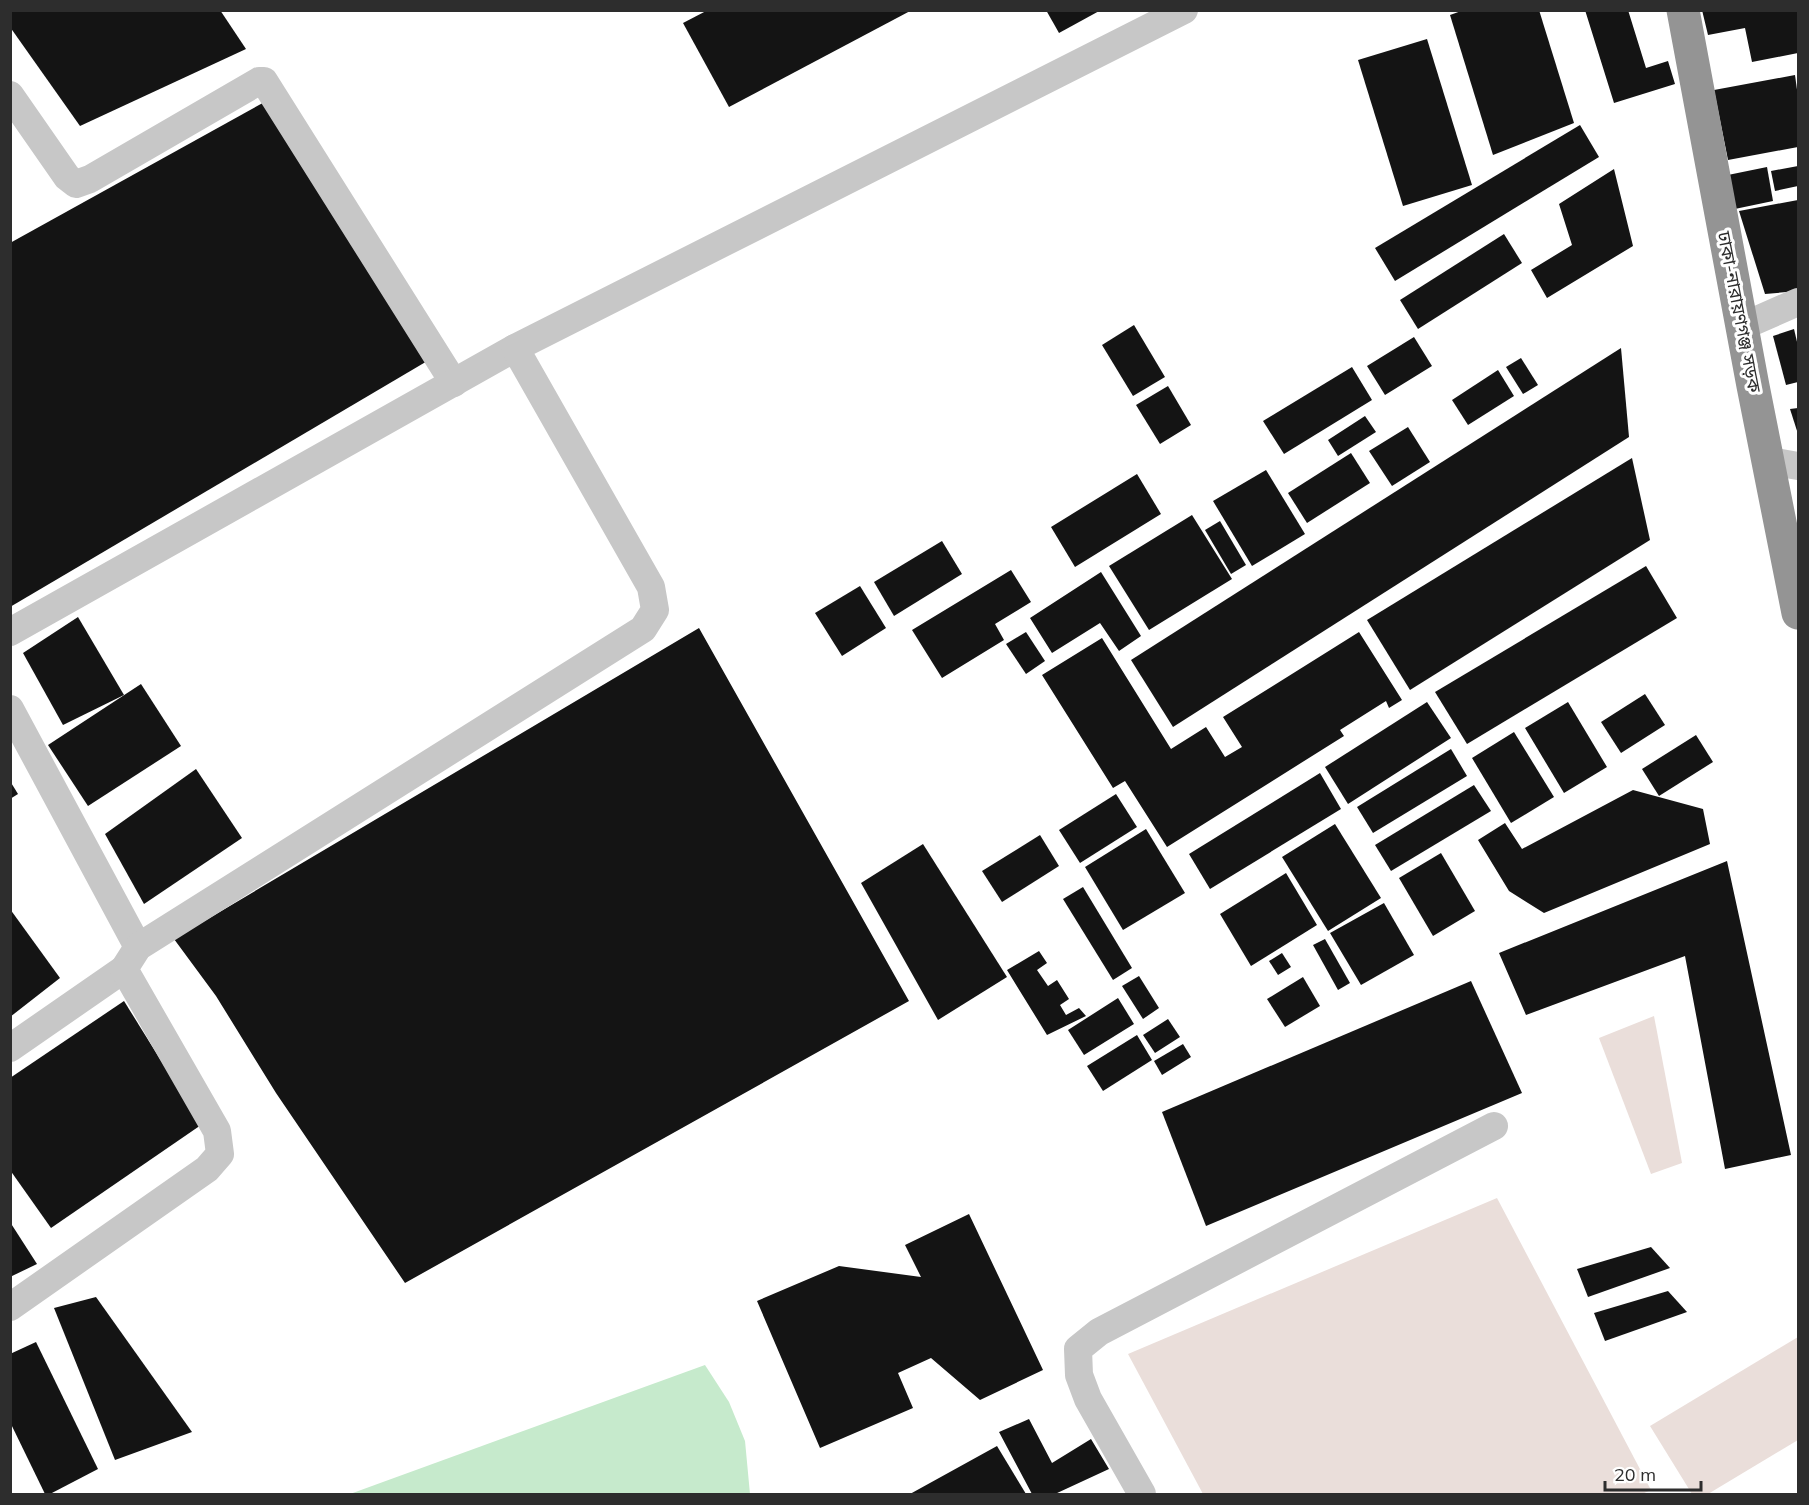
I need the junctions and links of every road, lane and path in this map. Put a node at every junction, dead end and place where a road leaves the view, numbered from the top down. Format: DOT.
graph roads {
  1 [pos="1185,10"];
  2 [pos="1683,10"];
  3 [pos="10,94"];
  4 [pos="1798,302"];
  5 [pos="1741,327"];
  6 [pos="515,348"];
  7 [pos="454,383"];
  8 [pos="1784,464"];
  9 [pos="1798,613"];
  10 [pos="10,632"];
  11 [pos="10,709"];
  12 [pos="131,958"];
  13 [pos="10,1048"];
  14 [pos="1494,1126"];
  15 [pos="10,1308"];
  16 [pos="1142,1494"];
  1 -- 6 [label="street"];
  2 -- 5 [label="highway, ঢাকা-নারায়ণগঞ্জ সড়ক"];
  3 -- 7 [label="street"];
  4 -- 5 [label="street"];
  5 -- 8 [label="highway, ঢাকা-নারায়ণগঞ্জ সড়ক"];
  6 -- 7 [label="street"];
  6 -- 12 [label="street"];
  7 -- 10 [label="street"];
  8 -- 9 [label="highway, ঢাকা-নারায়ণগঞ্জ সড়ক"];
  11 -- 12 [label="street"];
  12 -- 13 [label="street"];
  12 -- 15 [label="street"];
  14 -- 16 [label="street"];
}
